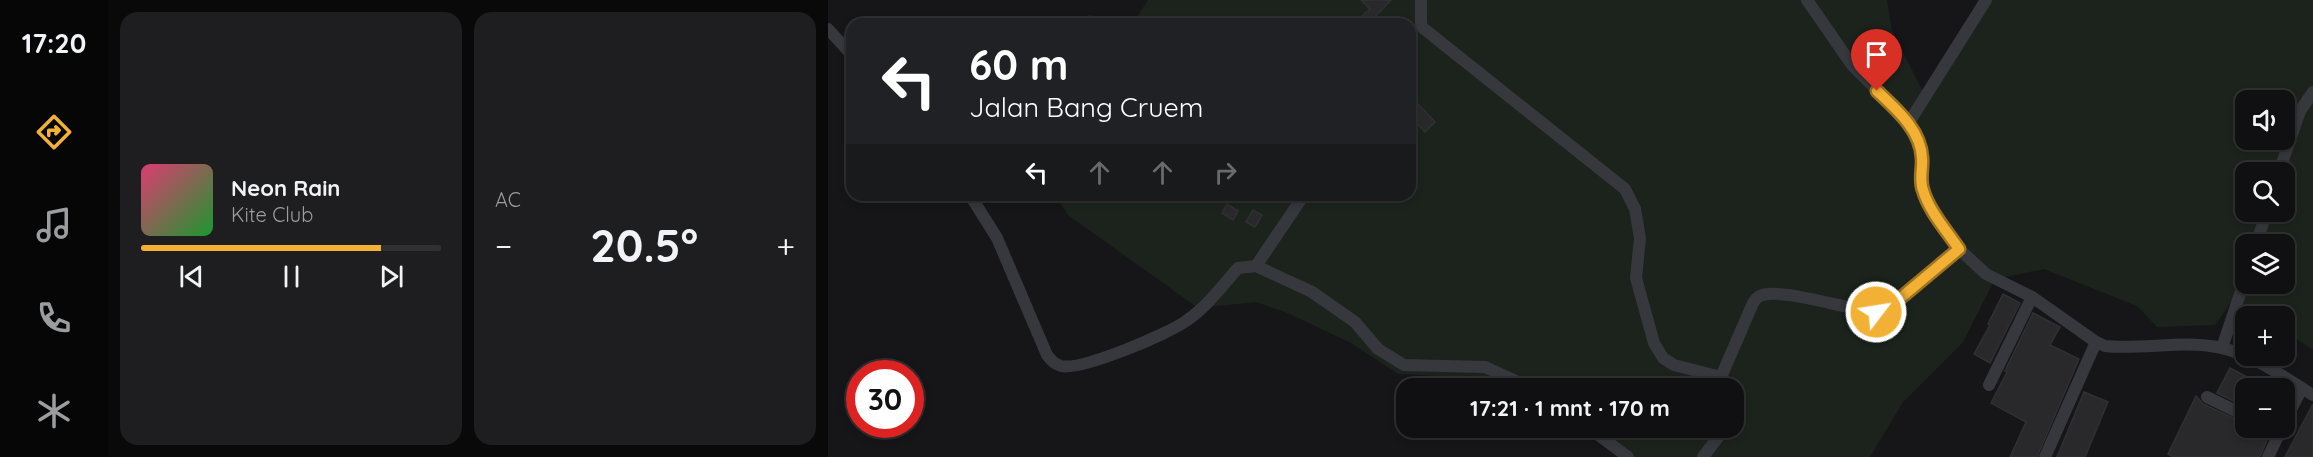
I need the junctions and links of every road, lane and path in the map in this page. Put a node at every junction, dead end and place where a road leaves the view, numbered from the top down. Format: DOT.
graph roads {
  1 [pos="1422,0"];
  2 [pos="1807,0"];
  3 [pos="1986,0"];
  4 [pos="828,29"];
  5 [pos="846,48"];
  6 [pos="2313,92"];
  7 [pos="1908,124"];
  8 [pos="2282,162"];
  9 [pos="974,201"];
  10 [pos="1300,201"];
  11 [pos="1959,249"];
  12 [pos="1256,266"];
  13 [pos="2240,294"];
  14 [pos="2032,297"];
  15 [pos="2096,342"];
  16 [pos="2222,348"];
  17 [pos="1721,377"];
  18 [pos="1509,378"];
  19 [pos="1989,385"];
  20 [pos="2308,392"];
  21 [pos="2207,397"];
  22 [pos="2295,408"];
  23 [pos="2235,411"];
  24 [pos="1602,438"];
  25 [pos="1717,438"];
  26 [pos="2275,438"];
  27 [pos="1628,457"];
  28 [pos="1703,457"];
  29 [pos="2045,457"];
  30 [pos="2268,457"];
  1 -- 17 [label="street"];
  2 -- 7 [label="street"];
  3 -- 7 [label="street"];
  4 -- 5 [label="street"];
  6 -- 8 [label="street"];
  7 -- 11 [label="street"];
  9 -- 12 [label="street"];
  10 -- 12 [label="street"];
  11 -- 14 [label="street"];
  11 -- 17 [label="street"];
  12 -- 18 [label="street"];
  13 -- 16 [label="street"];
  14 -- 15 [label="street"];
  14 -- 19 [label="street"];
  15 -- 16 [label="street"];
  15 -- 29 [label="street"];
  16 -- 20 [label="street"];
  20 -- 22 [label="street"];
  21 -- 23 [label="street"];
  24 -- 27 [label="street"];
  25 -- 28 [label="street"];
  26 -- 30 [label="street"];
}
